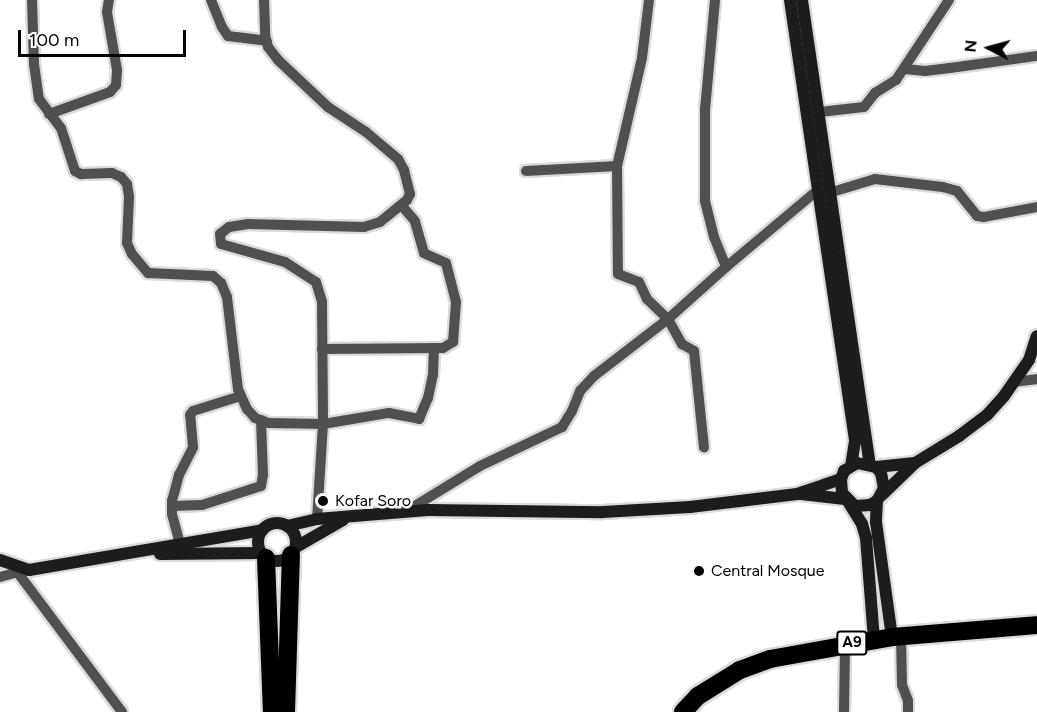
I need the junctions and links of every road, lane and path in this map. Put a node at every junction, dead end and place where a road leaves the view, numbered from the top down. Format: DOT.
graph roads {
  1 [pos="32,0"];
  2 [pos="109,0"];
  3 [pos="211,0"];
  4 [pos="264,0"];
  5 [pos="649,0"];
  6 [pos="715,0"];
  7 [pos="790,0"];
  8 [pos="802,0"];
  9 [pos="949,0"];
  10 [pos="267,41"];
  11 [pos="1037,56"];
  12 [pos="905,69"];
  13 [pos="820,112"];
  14 [pos="49,114"];
  15 [pos="617,166"];
  16 [pos="526,171"];
  17 [pos="819,189"];
  18 [pos="832,192"];
  19 [pos="401,205"];
  20 [pos="1037,207"];
  21 [pos="726,267"];
  22 [pos="669,319"];
  23 [pos="1037,336"];
  24 [pos="434,348"];
  25 [pos="322,349"];
  26 [pos="1037,379"];
  27 [pos="1014,382"];
  28 [pos="241,396"];
  29 [pos="261,420"];
  30 [pos="323,424"];
  31 [pos="704,447"];
  32 [pos="915,463"];
  33 [pos="851,466"];
  34 [pos="873,466"];
  35 [pos="841,479"];
  36 [pos="797,494"];
  37 [pos="879,499"];
  38 [pos="847,501"];
  39 [pos="172,506"];
  40 [pos="405,512"];
  41 [pos="347,518"];
  42 [pos="317,519"];
  43 [pos="287,526"];
  44 [pos="263,530"];
  45 [pos="180,544"];
  46 [pos="294,550"];
  47 [pos="135,554"];
  48 [pos="264,555"];
  49 [pos="0,560"];
  50 [pos="23,571"];
  51 [pos="0,577"];
  52 [pos="1037,625"];
  53 [pos="889,638"];
  54 [pos="845,645"];
  55 [pos="122,712"];
  56 [pos="272,712"];
  57 [pos="286,712"];
  58 [pos="683,712"];
  59 [pos="844,712"];
  60 [pos="908,712"];
  1 -- 14 [label="street"];
  2 -- 14 [label="street"];
  3 -- 10 [label="street"];
  4 -- 10 [label="street"];
  5 -- 15 [label="street"];
  6 -- 21 [label="street"];
  7 -- 17 [label="main road"];
  8 -- 13 [label="main road"];
  9 -- 12 [label="street"];
  10 -- 19 [label="street"];
  11 -- 12 [label="street"];
  12 -- 13 [label="street"];
  13 -- 18 [label="main road"];
  14 -- 28 [label="street"];
  15 -- 16 [label="street"];
  15 -- 22 [label="street"];
  17 -- 21 [label="street"];
  17 -- 33 [label="main road"];
  18 -- 20 [label="street"];
  18 -- 34 [label="main road"];
  19 -- 24 [label="street"];
  19 -- 25 [label="street"];
  21 -- 22 [label="street"];
  22 -- 31 [label="street"];
  22 -- 40 [label="street"];
  23 -- 27 [label="main road"];
  24 -- 25 [label="street"];
  24 -- 30 [label="street"];
  25 -- 30 [label="street"];
  26 -- 27 [label="street"];
  27 -- 32 [label="main road"];
  28 -- 29 [label="street"];
  28 -- 39 [label="street"];
  29 -- 30 [label="street"];
  29 -- 39 [label="street"];
  30 -- 42 [label="street"];
  32 -- 34 [label="main road"];
  32 -- 37 [label="main road"];
  33 -- 34 [label="main road"];
  33 -- 35 [label="main road"];
  34 -- 37 [label="main road"];
  35 -- 36 [label="main road"];
  35 -- 38 [label="main road"];
  36 -- 38 [label="main road"];
  36 -- 40 [label="main road"];
  37 -- 38 [label="main road"];
  37 -- 53 [label="main road"];
  38 -- 53 [label="main road"];
  39 -- 45 [label="street"];
  40 -- 41 [label="main road"];
  41 -- 42 [label="main road"];
  41 -- 46 [label="main road"];
  42 -- 43 [label="main road"];
  43 -- 44 [label="main road"];
  43 -- 46 [label="main road"];
  44 -- 45 [label="main road"];
  44 -- 48 [label="main road"];
  45 -- 47 [label="main road"];
  46 -- 48 [label="main road"];
  46 -- 57 [label="highway"];
  47 -- 48 [label="main road"];
  47 -- 50 [label="main road"];
  48 -- 56 [label="highway"];
  49 -- 50 [label="main road"];
  50 -- 51 [label="street"];
  50 -- 55 [label="street"];
  52 -- 53 [label="highway, A9"];
  53 -- 54 [label="highway, A9"];
  53 -- 60 [label="street"];
  54 -- 58 [label="highway, A9"];
  54 -- 59 [label="street"];
}
